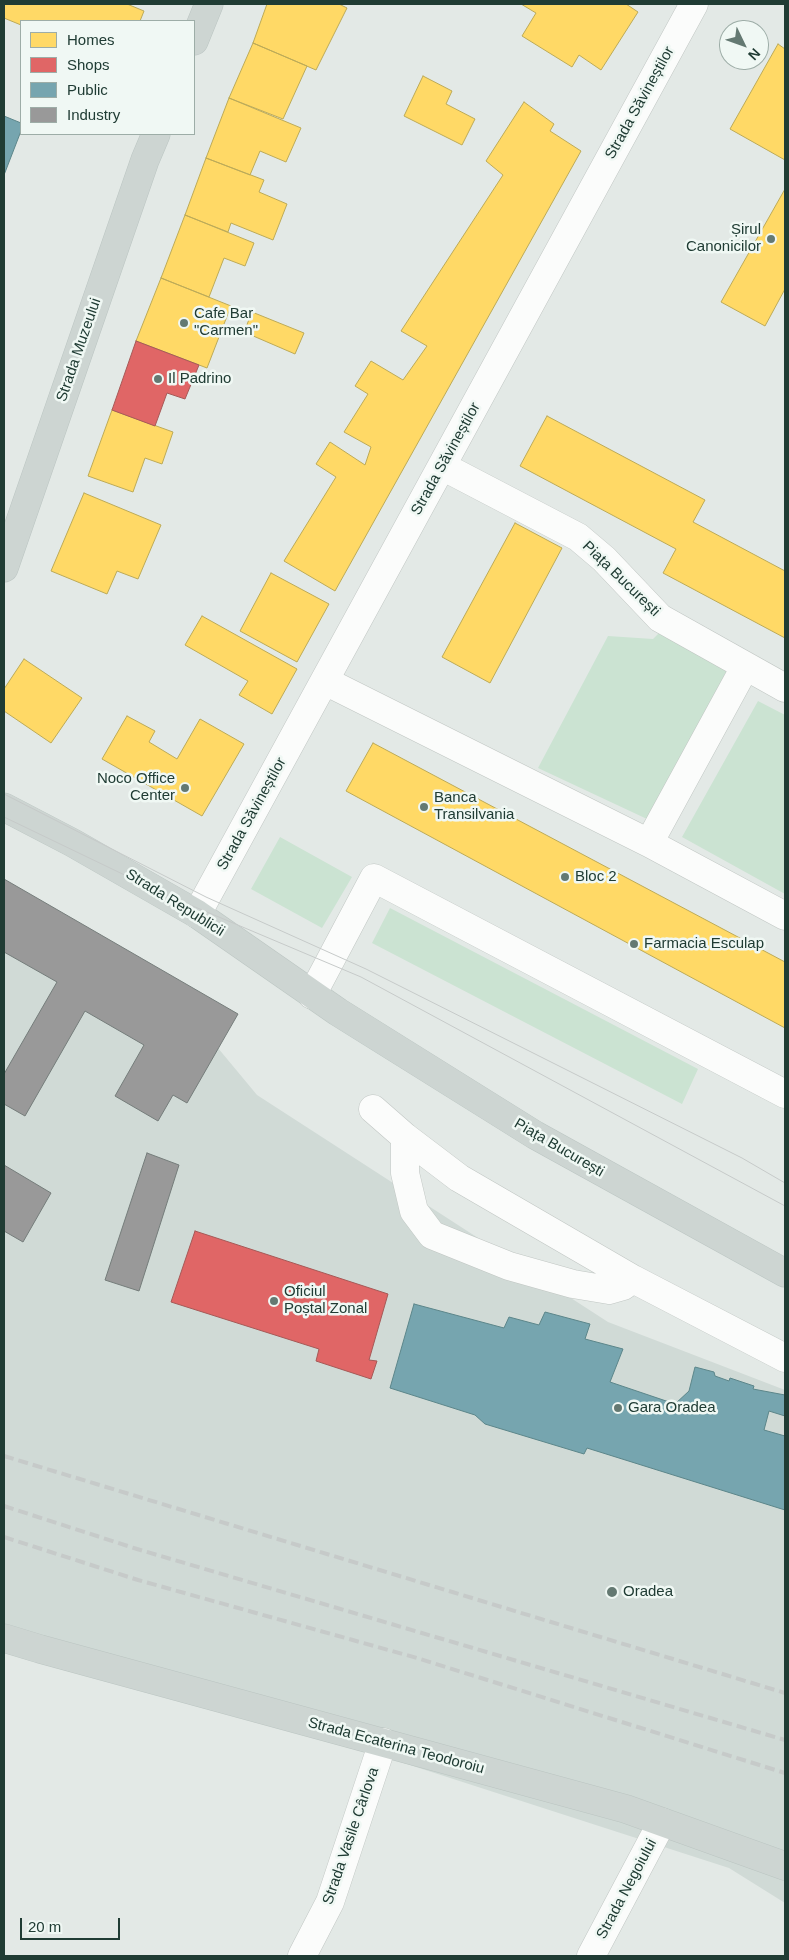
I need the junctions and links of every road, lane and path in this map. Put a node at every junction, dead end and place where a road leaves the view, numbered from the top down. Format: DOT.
graph roads {
  1 [pos="209,4"];
  2 [pos="694,4"];
  3 [pos="195,39"];
  4 [pos="156,135"];
  5 [pos="442,466"];
  6 [pos="4,568"];
  7 [pos="745,667"];
  8 [pos="325,681"];
  9 [pos="785,688"];
  10 [pos="4,807"];
  11 [pos="648,843"];
  12 [pos="198,914"];
  13 [pos="785,916"];
  14 [pos="312,995"];
  15 [pos="338,1012"];
  16 [pos="785,1094"];
  17 [pos="373,1109"];
  18 [pos="405,1137"];
  19 [pos="785,1273"];
  20 [pos="632,1279"];
  21 [pos="785,1358"];
  22 [pos="4,1638"];
  23 [pos="383,1742"];
  24 [pos="662,1822"];
  25 [pos="785,1866"];
  26 [pos="302,1956"];
  27 [pos="591,1956"];
  1 -- 3 [label="main road"];
  2 -- 5 [label="street, Strada Săvineștilor"];
  4 -- 6 [label="main road, Strada Muzeului"];
  5 -- 7 [label="street, Piața București"];
  5 -- 8 [label="street, Strada Săvineștilor"];
  7 -- 9 [label="street, Piața București"];
  7 -- 11 [label="street"];
  8 -- 11 [label="street"];
  8 -- 12 [label="street, Strada Săvineștilor"];
  10 -- 12 [label="main road, Strada Republicii"];
  11 -- 13 [label="street"];
  12 -- 14 [label="main road, Strada Republicii"];
  14 -- 15 [label="main road, Strada Republicii"];
  14 -- 16 [label="street"];
  15 -- 19 [label="main road, Piața București"];
  17 -- 18 [label="street"];
  18 -- 20 [label="street"];
  18 -- 20 [label="street"];
  20 -- 21 [label="street"];
  22 -- 23 [label="main road, Strada Ecaterina Teodoroiu"];
  23 -- 24 [label="main road, Strada Ecaterina Teodoroiu"];
  23 -- 26 [label="street, Strada Vasile Cârlova"];
  24 -- 25 [label="main road, Strada Ecaterina Teodoroiu"];
  24 -- 27 [label="street, Strada Negoiului"];
}
